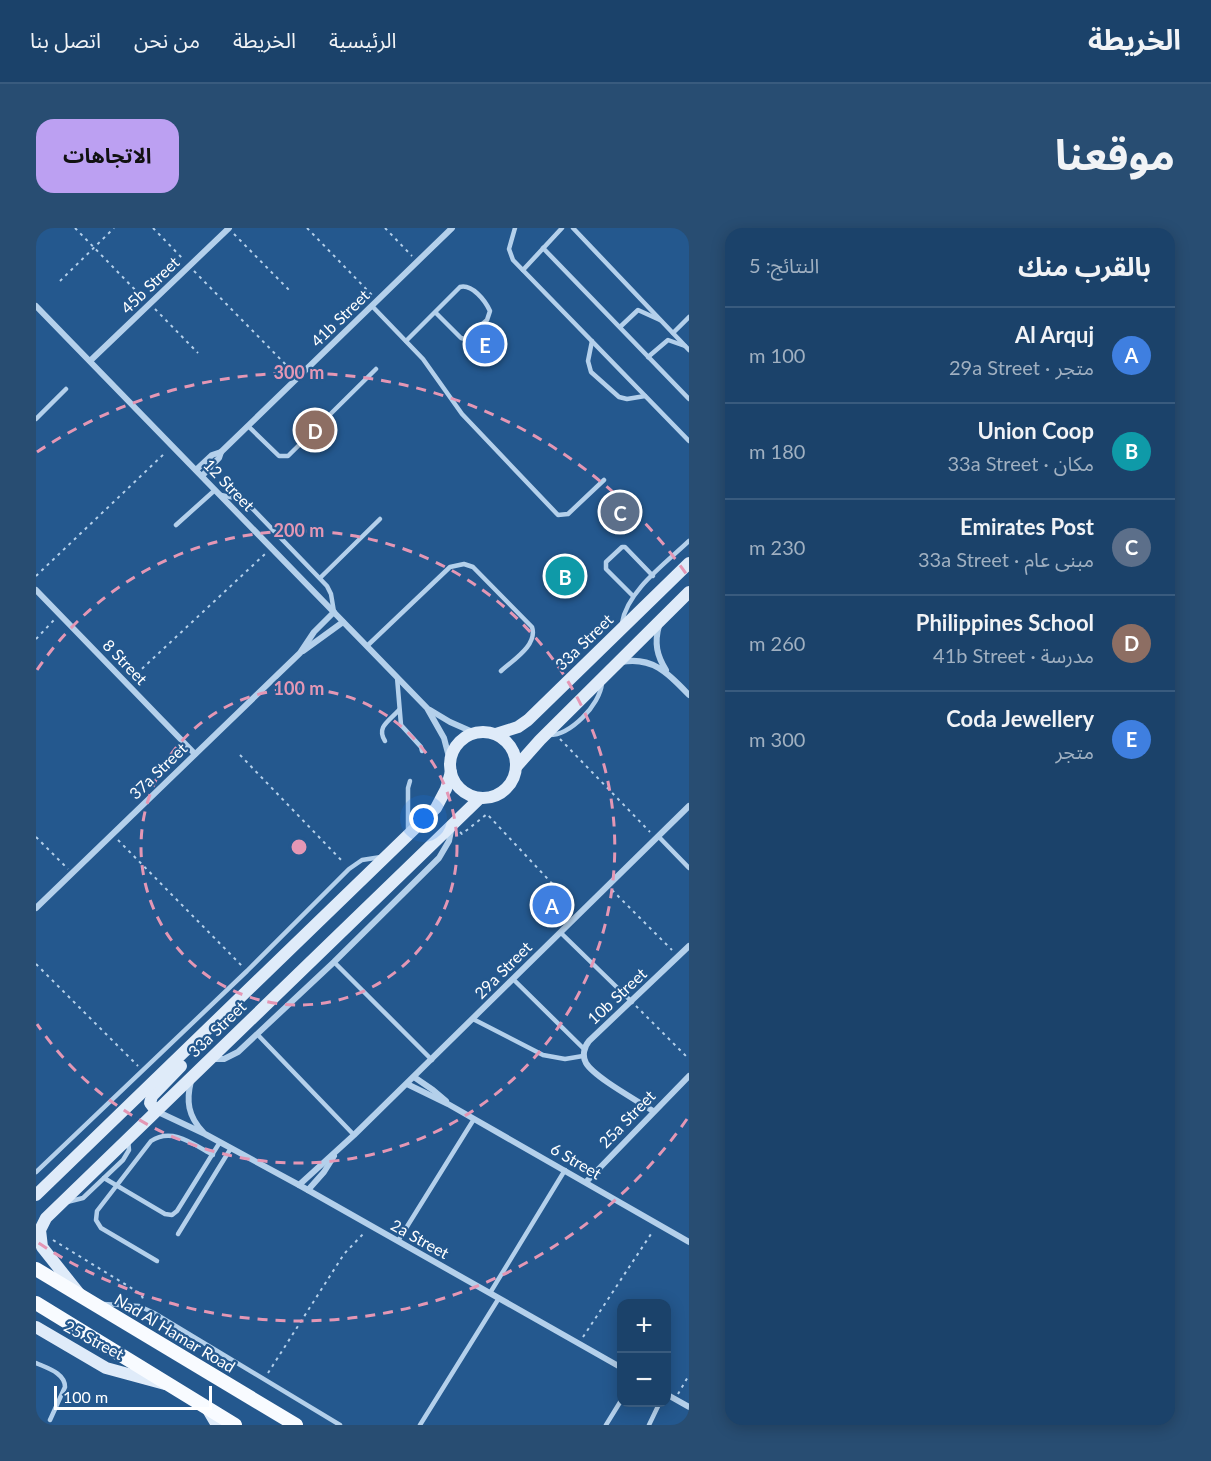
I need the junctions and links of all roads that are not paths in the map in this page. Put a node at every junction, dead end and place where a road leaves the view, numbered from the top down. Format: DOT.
graph roads {
  1 [pos="229,228"];
  2 [pos="452,228"];
  3 [pos="514,228"];
  4 [pos="562,228"];
  5 [pos="573,228"];
  6 [pos="543,248"];
  7 [pos="523,270"];
  8 [pos="375,303"];
  9 [pos="36,306"];
  10 [pos="435,312"];
  11 [pos="689,317"];
  12 [pos="660,320"];
  13 [pos="620,327"];
  14 [pos="673,333"];
  15 [pos="406,341"];
  16 [pos="592,341"];
  17 [pos="687,348"];
  18 [pos="648,357"];
  19 [pos="90,361"];
  20 [pos="376,369"];
  21 [pos="66,389"];
  22 [pos="646,396"];
  23 [pos="689,399"];
  24 [pos="36,418"];
  25 [pos="248,426"];
  26 [pos="688,439"];
  27 [pos="221,452"];
  28 [pos="196,470"];
  29 [pos="202,476"];
  30 [pos="604,480"];
  31 [pos="218,493"];
  32 [pos="380,519"];
  33 [pos="177,525"];
  34 [pos="689,541"];
  35 [pos="689,563"];
  36 [pos="653,576"];
  37 [pos="320,578"];
  38 [pos="36,590"];
  39 [pos="689,592"];
  40 [pos="633,596"];
  41 [pos="689,604"];
  42 [pos="675,607"];
  43 [pos="334,612"];
  44 [pos="661,621"];
  45 [pos="344,622"];
  46 [pos="622,629"];
  47 [pos="367,646"];
  48 [pos="300,653"];
  49 [pos="620,662"];
  50 [pos="501,671"];
  51 [pos="668,673"];
  52 [pos="397,677"];
  53 [pos="689,695"];
  54 [pos="427,708"];
  55 [pos="399,711"];
  56 [pos="475,733"];
  57 [pos="496,734"];
  58 [pos="385,741"];
  59 [pos="422,751"];
  60 [pos="195,754"];
  61 [pos="451,767"];
  62 [pos="516,767"];
  63 [pos="410,782"];
  64 [pos="480,798"];
  65 [pos="689,806"];
  66 [pos="453,824"];
  67 [pos="408,836"];
  68 [pos="657,837"];
  69 [pos="386,857"];
  70 [pos="689,868"];
  71 [pos="36,908"];
  72 [pos="561,933"];
  73 [pos="689,946"];
  74 [pos="334,962"];
  75 [pos="513,979"];
  76 [pos="632,1002"];
  77 [pos="229,1008"];
  78 [pos="473,1019"];
  79 [pos="257,1034"];
  80 [pos="584,1053"];
  81 [pos="210,1059"];
  82 [pos="432,1060"];
  83 [pos="689,1076"];
  84 [pos="192,1077"];
  85 [pos="414,1077"];
  86 [pos="407,1084"];
  87 [pos="448,1104"];
  88 [pos="156,1111"];
  89 [pos="652,1111"];
  90 [pos="474,1119"];
  91 [pos="205,1134"];
  92 [pos="354,1135"];
  93 [pos="128,1138"];
  94 [pos="220,1142"];
  95 [pos="231,1148"];
  96 [pos="336,1153"];
  97 [pos="213,1155"];
  98 [pos="37,1168"];
  99 [pos="565,1170"];
  100 [pos="104,1178"];
  101 [pos="586,1182"];
  102 [pos="116,1185"];
  103 [pos="299,1185"];
  104 [pos="308,1190"];
  105 [pos="36,1195"];
  106 [pos="61,1203"];
  107 [pos="178,1234"];
  108 [pos="398,1241"];
  109 [pos="689,1242"];
  110 [pos="157,1261"];
  111 [pos="36,1269"];
  112 [pos="490,1293"];
  113 [pos="81,1296"];
  114 [pos="499,1298"];
  115 [pos="36,1303"];
  116 [pos="96,1304"];
  117 [pos="36,1327"];
  118 [pos="36,1363"];
  119 [pos="617,1366"];
  120 [pos="173,1386"];
  121 [pos="671,1397"];
  122 [pos="617,1406"];
  123 [pos="658,1407"];
  124 [pos="689,1407"];
  125 [pos="207,1408"];
  126 [pos="50,1420"];
  127 [pos="217,1425"];
  128 [pos="235,1425"];
  129 [pos="296,1425"];
  130 [pos="340,1425"];
  131 [pos="420,1425"];
  132 [pos="606,1425"];
  133 [pos="649,1425"];
  1 -- 19 [label="street, 45b Street"];
  2 -- 8 [label="street, 41b Street"];
  3 -- 7 [label="lane"];
  4 -- 6 [label="lane"];
  5 -- 12 [label="lane"];
  6 -- 7 [label="lane"];
  6 -- 13 [label="lane"];
  7 -- 16 [label="lane"];
  8 -- 15 [label="lane"];
  8 -- 25 [label="street, 41b Street"];
  9 -- 19 [label="street, 12 Street"];
  10 -- 10 [label="lane"];
  10 -- 15 [label="lane"];
  11 -- 14 [label="lane"];
  12 -- 13 [label="lane"];
  12 -- 14 [label="lane"];
  13 -- 18 [label="lane"];
  14 -- 17 [label="lane"];
  15 -- 30 [label="lane"];
  16 -- 22 [label="lane"];
  16 -- 22 [label="lane"];
  17 -- 18 [label="lane"];
  18 -- 23 [label="lane"];
  19 -- 28 [label="street, 12 Street"];
  20 -- 25 [label="lane"];
  21 -- 24 [label="lane"];
  22 -- 26 [label="lane"];
  25 -- 27 [label="street, 41b Street"];
  27 -- 28 [label="street, 41b Street"];
  27 -- 29 [label="street, 41b Street"];
  28 -- 29 [label="street, 12 Street"];
  29 -- 31 [label="street, 12 Street"];
  31 -- 33 [label="lane"];
  31 -- 37 [label="lane"];
  31 -- 43 [label="street, 12 Street"];
  32 -- 37 [label="lane"];
  34 -- 36 [label="lane"];
  35 -- 46 [label="street, 33a Street"];
  36 -- 40 [label="lane"];
  36 -- 40 [label="lane"];
  37 -- 43 [label="lane"];
  38 -- 60 [label="street, 8 Street"];
  39 -- 42 [label="street"];
  40 -- 46 [label="lane"];
  41 -- 42 [label="street"];
  42 -- 44 [label="street"];
  43 -- 45 [label="street, 12 Street"];
  43 -- 48 [label="street, 37a Street"];
  44 -- 49 [label="street"];
  44 -- 51 [label="street"];
  45 -- 47 [label="street, 12 Street"];
  45 -- 48 [label="street, 37a Street"];
  46 -- 57 [label="street, 33a Street"];
  47 -- 50 [label="lane"];
  47 -- 52 [label="street, 12 Street"];
  48 -- 60 [label="street, 37a Street"];
  49 -- 51 [label="street"];
  49 -- 62 [label="street"];
  51 -- 53 [label="street"];
  52 -- 54 [label="street, 12 Street"];
  52 -- 55 [label="lane"];
  54 -- 56 [label="street, 12 Street"];
  54 -- 61 [label="street, 12 Street"];
  55 -- 58 [label="lane"];
  55 -- 59 [label="lane"];
  56 -- 57 [label="street"];
  56 -- 61 [label="street"];
  57 -- 62 [label="street"];
  60 -- 71 [label="street, 37a Street"];
  61 -- 64 [label="street"];
  61 -- 67 [label="street, 33a Street"];
  62 -- 64 [label="street"];
  63 -- 67 [label="lane"];
  64 -- 66 [label="street, 33a Street"];
  65 -- 68 [label="street, 29a Street"];
  66 -- 74 [label="street"];
  66 -- 81 [label="street, 33a Street"];
  67 -- 69 [label="street, 33a Street"];
  68 -- 70 [label="lane"];
  68 -- 72 [label="street, 29a Street"];
  69 -- 77 [label="street, 33a Street"];
  69 -- 98 [label="lane"];
  72 -- 75 [label="street, 29a Street"];
  72 -- 76 [label="lane"];
  73 -- 76 [label="street, 10b Street"];
  74 -- 79 [label="street"];
  74 -- 82 [label="lane"];
  75 -- 78 [label="street, 29a Street"];
  75 -- 80 [label="lane"];
  76 -- 80 [label="street, 10b Street"];
  77 -- 88 [label="street"];
  77 -- 105 [label="street, 33a Street"];
  78 -- 80 [label="lane"];
  78 -- 82 [label="street, 29a Street"];
  79 -- 81 [label="street"];
  79 -- 92 [label="lane"];
  80 -- 89 [label="street"];
  81 -- 84 [label="street, 33a Street"];
  82 -- 85 [label="street, 29a Street"];
  83 -- 89 [label="street, 25a Street"];
  84 -- 88 [label="street, 33a Street"];
  84 -- 91 [label="street, 2a Street"];
  85 -- 86 [label="street, 29a Street"];
  85 -- 87 [label="street, 6 Street"];
  86 -- 87 [label="street, 6 Street"];
  86 -- 92 [label="street, 29a Street"];
  87 -- 90 [label="street, 6 Street"];
  88 -- 91 [label="street, 2a Street"];
  88 -- 93 [label="street, 33a Street"];
  89 -- 101 [label="street, 25a Street"];
  90 -- 99 [label="street, 6 Street"];
  90 -- 108 [label="lane"];
  91 -- 94 [label="street, 2a Street"];
  92 -- 96 [label="street, 29a Street"];
  93 -- 100 [label="lane"];
  93 -- 106 [label="street, 33a Street"];
  94 -- 95 [label="street, 2a Street"];
  94 -- 97 [label="lane"];
  95 -- 103 [label="street, 2a Street"];
  95 -- 107 [label="lane"];
  96 -- 103 [label="street, 29a Street"];
  96 -- 104 [label="street, 29a Street"];
  97 -- 102 [label="lane"];
  97 -- 102 [label="lane"];
  99 -- 101 [label="street, 6 Street"];
  99 -- 112 [label="lane"];
  100 -- 102 [label="lane"];
  100 -- 106 [label="lane"];
  101 -- 109 [label="street, 6 Street"];
  102 -- 110 [label="lane"];
  103 -- 104 [label="street, 2a Street"];
  104 -- 108 [label="street, 2a Street"];
  106 -- 113 [label="street, 33a Street"];
  108 -- 112 [label="street, 2a Street"];
  111 -- 113 [label="main road, Nad Al Hamar Road"];
  112 -- 114 [label="street, 2a Street"];
  113 -- 116 [label="main road, Nad Al Hamar Road"];
  114 -- 119 [label="street, 2a Street"];
  114 -- 131 [label="lane"];
  115 -- 120 [label="main road"];
  116 -- 129 [label="main road, Nad Al Hamar Road"];
  116 -- 130 [label="lane"];
  117 -- 120 [label="street, 25 Street"];
  118 -- 126 [label="lane"];
  120 -- 125 [label="main road"];
  121 -- 124 [label="street"];
  122 -- 132 [label="lane"];
  123 -- 133 [label="lane"];
  125 -- 127 [label="street"];
  125 -- 128 [label="main road"];
}
